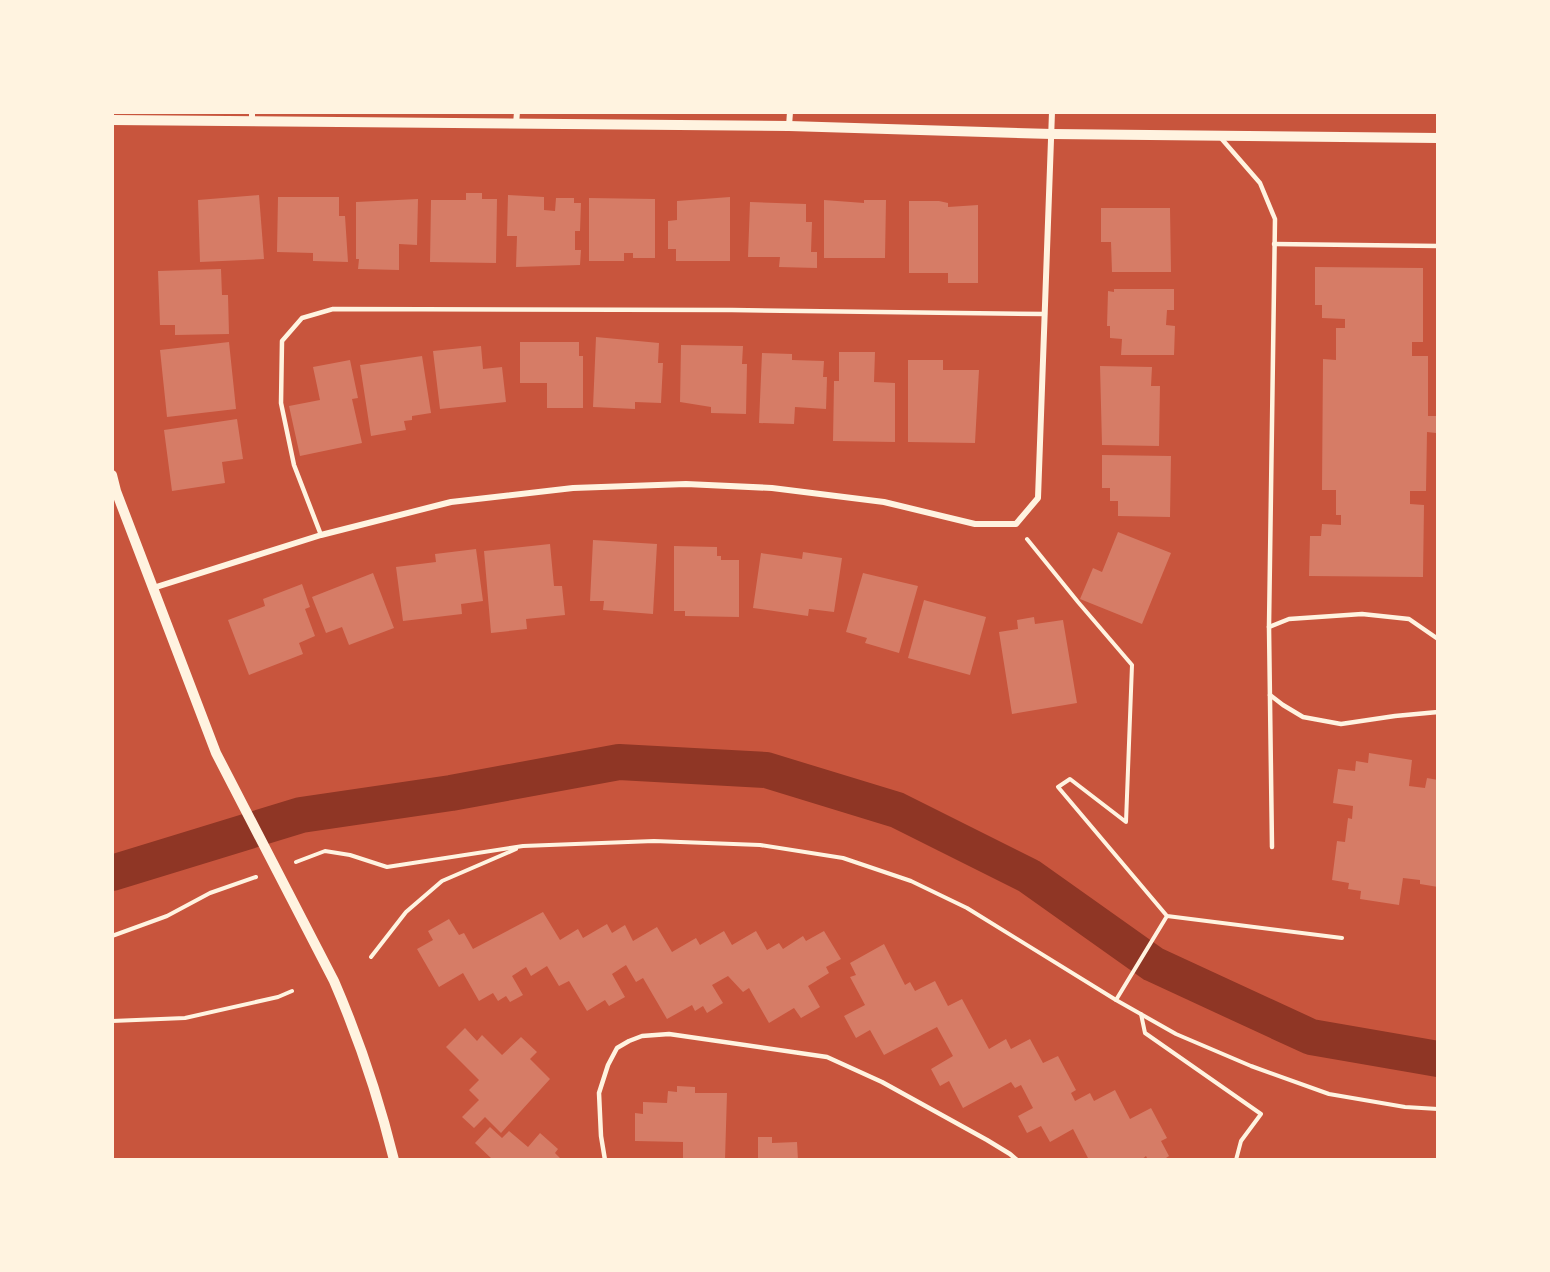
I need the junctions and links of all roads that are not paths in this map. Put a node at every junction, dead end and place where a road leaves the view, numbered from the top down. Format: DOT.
graph roads {
  1 [pos="790,112"];
  2 [pos="1052,112"];
  3 [pos="252,117"];
  4 [pos="516,118"];
  5 [pos="112,120"];
  6 [pos="789,126"];
  7 [pos="1052,134"];
  8 [pos="1219,135"];
  9 [pos="1437,138"];
  10 [pos="1274,244"];
  11 [pos="1437,246"];
  12 [pos="1045,314"];
  13 [pos="112,475"];
  14 [pos="321,535"];
  15 [pos="152,588"];
  16 [pos="1269,627"];
  17 [pos="1437,639"];
  18 [pos="1269,695"];
  19 [pos="1437,712"];
  20 [pos="1272,847"];
  21 [pos="394,1160"];
  22 [pos="605,1160"];
  23 [pos="1017,1160"];
  1 -- 6 [label="street"];
  2 -- 7 [label="street"];
  3 -- 4 [label="street"];
  3 -- 5 [label="street"];
  4 -- 6 [label="street"];
  6 -- 7 [label="street"];
  7 -- 8 [label="street"];
  7 -- 12 [label="street"];
  8 -- 9 [label="street"];
  8 -- 10 [label="lane"];
  10 -- 11 [label="lane"];
  10 -- 16 [label="lane"];
  12 -- 14 [label="street"];
  12 -- 14 [label="lane"];
  13 -- 15 [label="street"];
  14 -- 15 [label="street"];
  15 -- 21 [label="street"];
  16 -- 17 [label="lane"];
  16 -- 18 [label="lane"];
  18 -- 19 [label="lane"];
  18 -- 20 [label="lane"];
  22 -- 23 [label="lane"];
}
